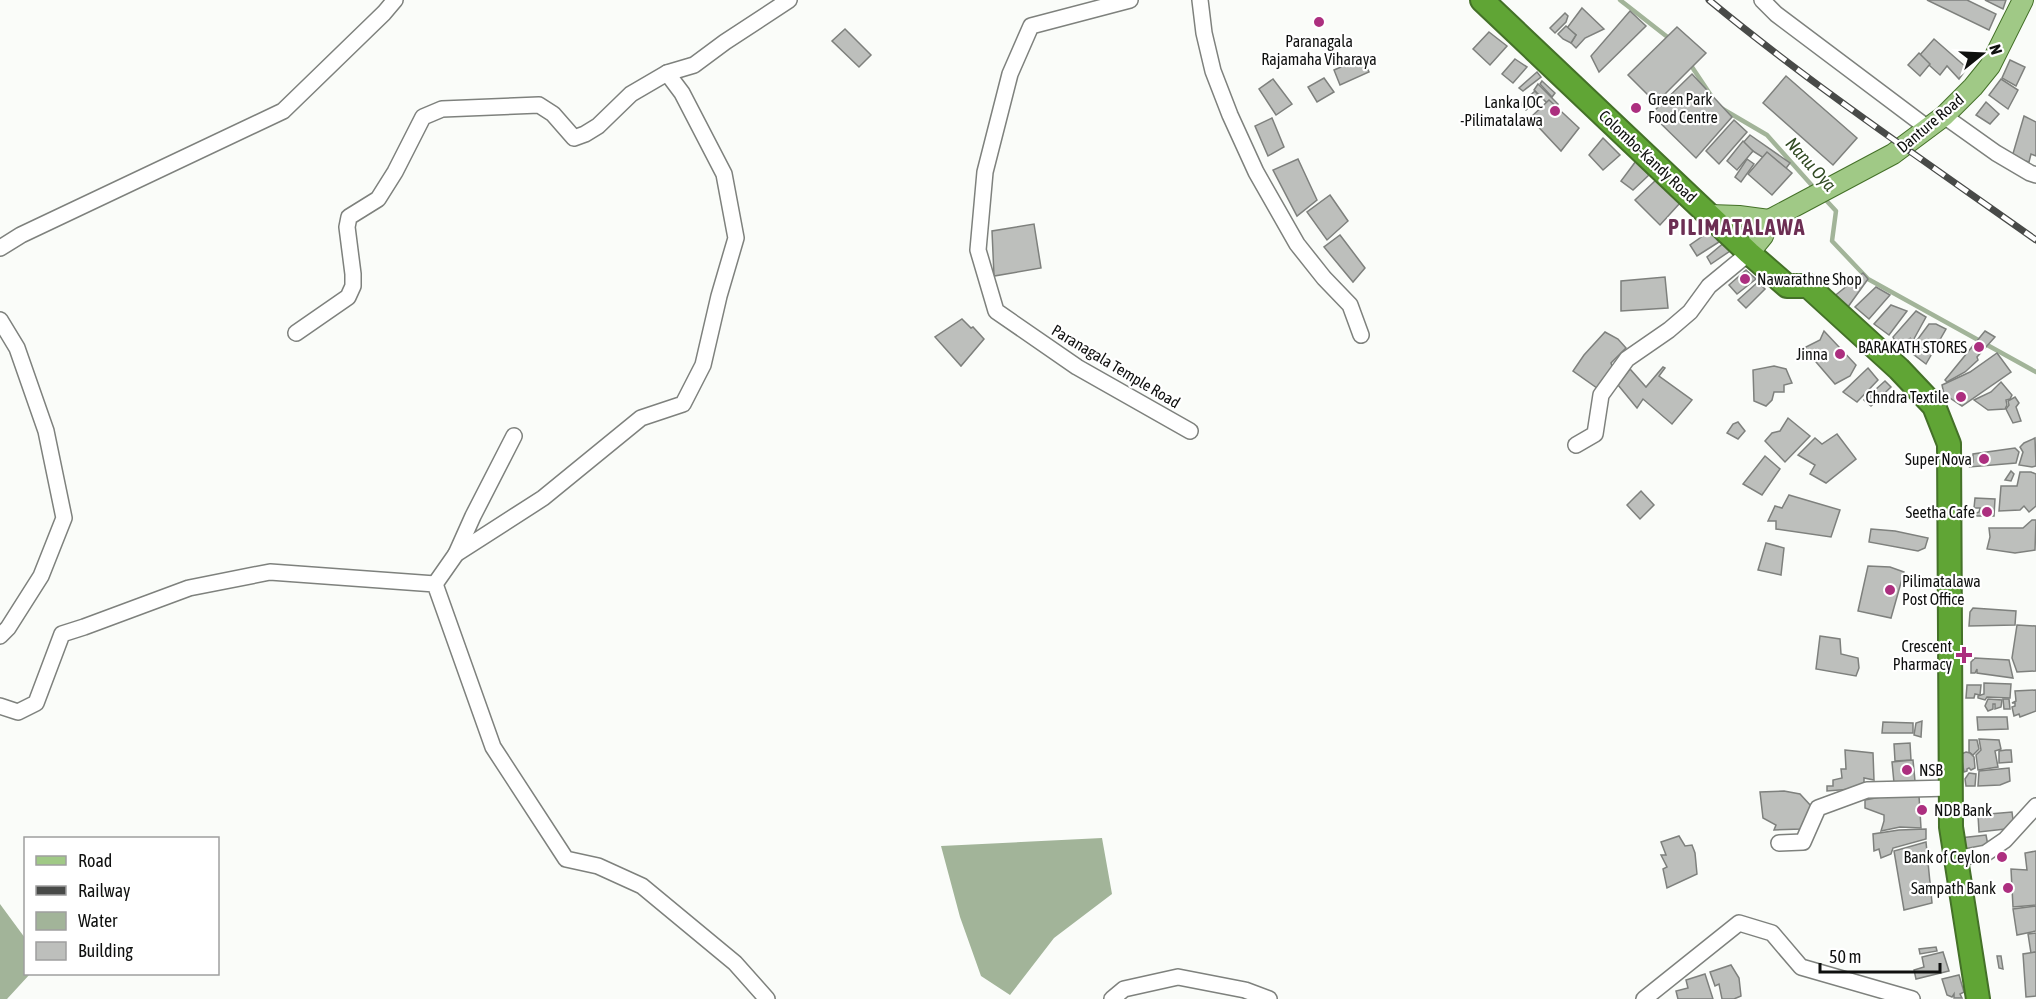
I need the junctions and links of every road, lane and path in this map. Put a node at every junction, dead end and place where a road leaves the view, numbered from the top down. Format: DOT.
graph roads {
  1 [pos="395,0"];
  2 [pos="789,0"];
  3 [pos="1130,0"];
  4 [pos="1200,0"];
  5 [pos="1482,0"];
  6 [pos="1762,0"];
  7 [pos="2023,0"];
  8 [pos="667,73"];
  9 [pos="1944,116"];
  10 [pos="1929,129"];
  11 [pos="2036,175"];
  12 [pos="1710,215"];
  13 [pos="1769,220"];
  14 [pos="0,248"];
  15 [pos="1749,253"];
  16 [pos="0,320"];
  17 [pos="296,333"];
  18 [pos="1361,335"];
  19 [pos="1190,431"];
  20 [pos="514,436"];
  21 [pos="1576,445"];
  22 [pos="456,554"];
  23 [pos="435,584"];
  24 [pos="0,636"];
  25 [pos="0,706"];
  26 [pos="1951,788"];
  27 [pos="2036,806"];
  28 [pos="1779,843"];
  29 [pos="1955,859"];
  30 [pos="767,999"];
  31 [pos="1112,999"];
  32 [pos="1269,999"];
  33 [pos="1644,999"];
  34 [pos="1912,999"];
  35 [pos="1978,999"];
  1 -- 14 [label="street"];
  2 -- 8 [label="street"];
  3 -- 19 [label="street, Paranagala Temple Road"];
  4 -- 18 [label="street"];
  5 -- 12 [label="highway, Colombo-Kandy Road"];
  6 -- 10 [label="street"];
  7 -- 9 [label="main road, Danture Road"];
  8 -- 17 [label="street"];
  8 -- 22 [label="street"];
  9 -- 10 [label="main road, Danture Road"];
  9 -- 11 [label="street"];
  10 -- 13 [label="main road, Danture Road"];
  12 -- 13 [label="main road"];
  12 -- 15 [label="highway, Colombo-Kandy Road"];
  13 -- 15 [label="main road"];
  15 -- 21 [label="street"];
  15 -- 26 [label="highway, Colombo-Kandy Road"];
  16 -- 24 [label="street"];
  20 -- 22 [label="street"];
  22 -- 23 [label="street"];
  23 -- 25 [label="street"];
  23 -- 30 [label="street"];
  26 -- 28 [label="street"];
  26 -- 29 [label="highway, Colombo-Kandy Road"];
  27 -- 29 [label="street"];
  29 -- 35 [label="highway, Colombo-Kandy Road"];
  31 -- 32 [label="street"];
  33 -- 34 [label="street"];
}
